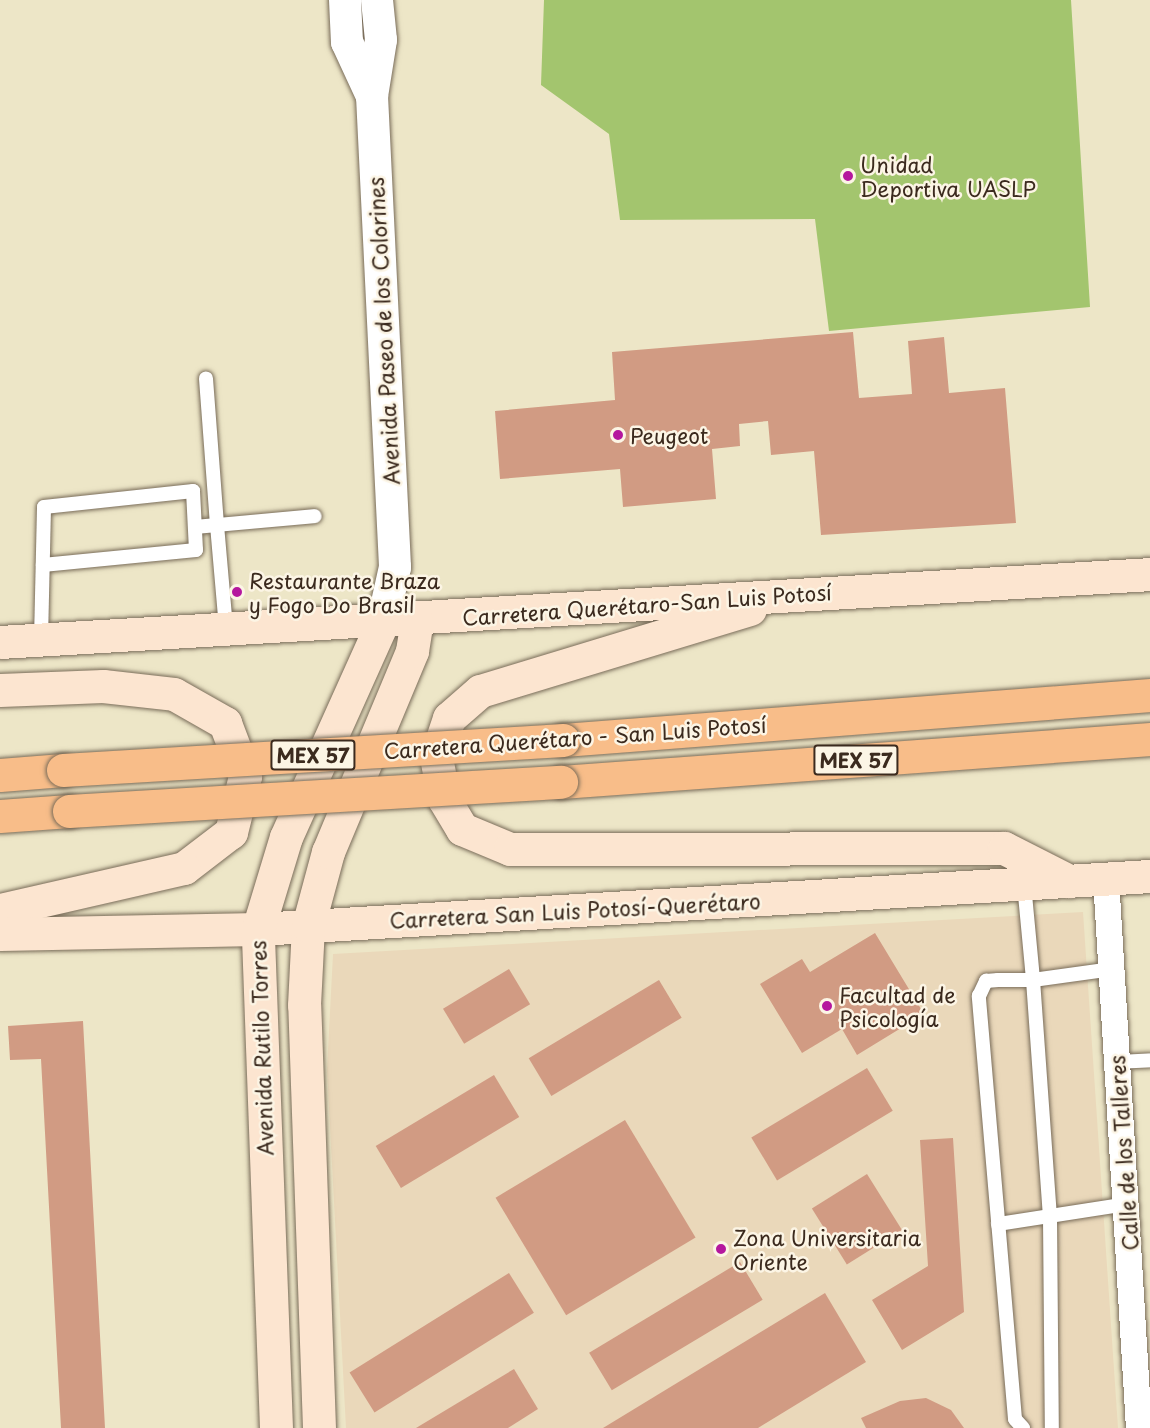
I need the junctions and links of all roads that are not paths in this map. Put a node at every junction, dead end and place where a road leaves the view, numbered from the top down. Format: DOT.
graph roads {
  1 [pos="345,0"];
  2 [pos="377,0"];
  3 [pos="381,40"];
  4 [pos="347,42"];
  5 [pos="372,96"];
  6 [pos="206,378"];
  7 [pos="315,516"];
  8 [pos="218,525"];
  9 [pos="195,527"];
  10 [pos="43,565"];
  11 [pos="395,567"];
  12 [pos="1150,574"];
  13 [pos="795,594"];
  14 [pos="383,621"];
  15 [pos="417,621"];
  16 [pos="226,628"];
  17 [pos="41,640"];
  18 [pos="0,642"];
  19 [pos="0,690"];
  20 [pos="1150,695"];
  21 [pos="1150,739"];
  22 [pos="0,775"];
  23 [pos="0,816"];
  24 [pos="1150,876"];
  25 [pos="1106,878"];
  26 [pos="1070,882"];
  27 [pos="1024,884"];
  28 [pos="0,910"];
  29 [pos="308,926"];
  30 [pos="258,929"];
  31 [pos="0,934"];
  32 [pos="1112,969"];
  33 [pos="1033,980"];
  34 [pos="1150,1060"];
  35 [pos="1118,1062"];
  36 [pos="1127,1204"];
  37 [pos="1050,1218"];
  38 [pos="998,1224"];
  39 [pos="276,1428"];
  40 [pos="319,1428"];
  41 [pos="1023,1428"];
  42 [pos="1052,1428"];
  43 [pos="1139,1428"];
  1 -- 4 [label="street, Avenida Paseo de los Colorines"];
  2 -- 3 [label="street, Avenida Paseo de los Colorines"];
  3 -- 4 [label="street"];
  3 -- 5 [label="street, Avenida Paseo de los Colorines"];
  4 -- 5 [label="street, Avenida Paseo de los Colorines"];
  5 -- 11 [label="street, Avenida Paseo de los Colorines"];
  6 -- 8 [label="lane"];
  7 -- 8 [label="lane"];
  8 -- 9 [label="lane"];
  8 -- 16 [label="lane"];
  9 -- 10 [label="lane"];
  9 -- 10 [label="lane"];
  10 -- 17 [label="lane"];
  11 -- 14 [label="street, Avenida Paseo de los Colorines"];
  11 -- 15 [label="street, Avenida Paseo de los Colorines"];
  12 -- 13 [label="main road, Carretera Querétaro-San Luis Potosí"];
  13 -- 15 [label="main road, Carretera Querétaro-San Luis Potosí"];
  13 -- 26 [label="main road"];
  14 -- 15 [label="main road, Carretera Querétaro-San Luis Potosí"];
  14 -- 16 [label="main road, Carretera Querétaro-San Luis Potosí"];
  14 -- 30 [label="main road, Avenida Rutilo Torres"];
  15 -- 29 [label="main road, Avenida Rutilo Torres"];
  16 -- 17 [label="main road, Carretera Querétaro-San Luis Potosí"];
  17 -- 18 [label="main road, Carretera Querétaro-San Luis Potosí"];
  19 -- 28 [label="main road"];
  20 -- 22 [label="highway, Carretera Querétaro - San Luis Potosí / MEX 57, bridge"];
  21 -- 23 [label="highway, Carretera Querétaro - San Luis Potosí / MEX 57, bridge"];
  24 -- 25 [label="main road, Carretera San Luis Potosí-Querétaro"];
  25 -- 26 [label="main road, Carretera San Luis Potosí-Querétaro"];
  25 -- 32 [label="street, Calle de los Talleres"];
  26 -- 27 [label="main road, Carretera San Luis Potosí-Querétaro"];
  27 -- 29 [label="main road, Carretera San Luis Potosí-Querétaro"];
  27 -- 33 [label="lane"];
  29 -- 30 [label="main road, Carretera San Luis Potosí-Querétaro"];
  29 -- 40 [label="main road, Avenida Rutilo Torres"];
  30 -- 31 [label="main road, Carretera San Luis Potosí-Querétaro"];
  30 -- 39 [label="main road, Avenida Rutilo Torres"];
  32 -- 33 [label="lane"];
  32 -- 35 [label="street, Calle de los Talleres"];
  33 -- 37 [label="lane"];
  33 -- 38 [label="lane"];
  34 -- 35 [label="lane"];
  35 -- 36 [label="street, Calle de los Talleres"];
  36 -- 37 [label="lane"];
  36 -- 43 [label="street, Calle de los Talleres"];
  37 -- 38 [label="lane"];
  37 -- 42 [label="lane"];
  38 -- 41 [label="lane"];
}
